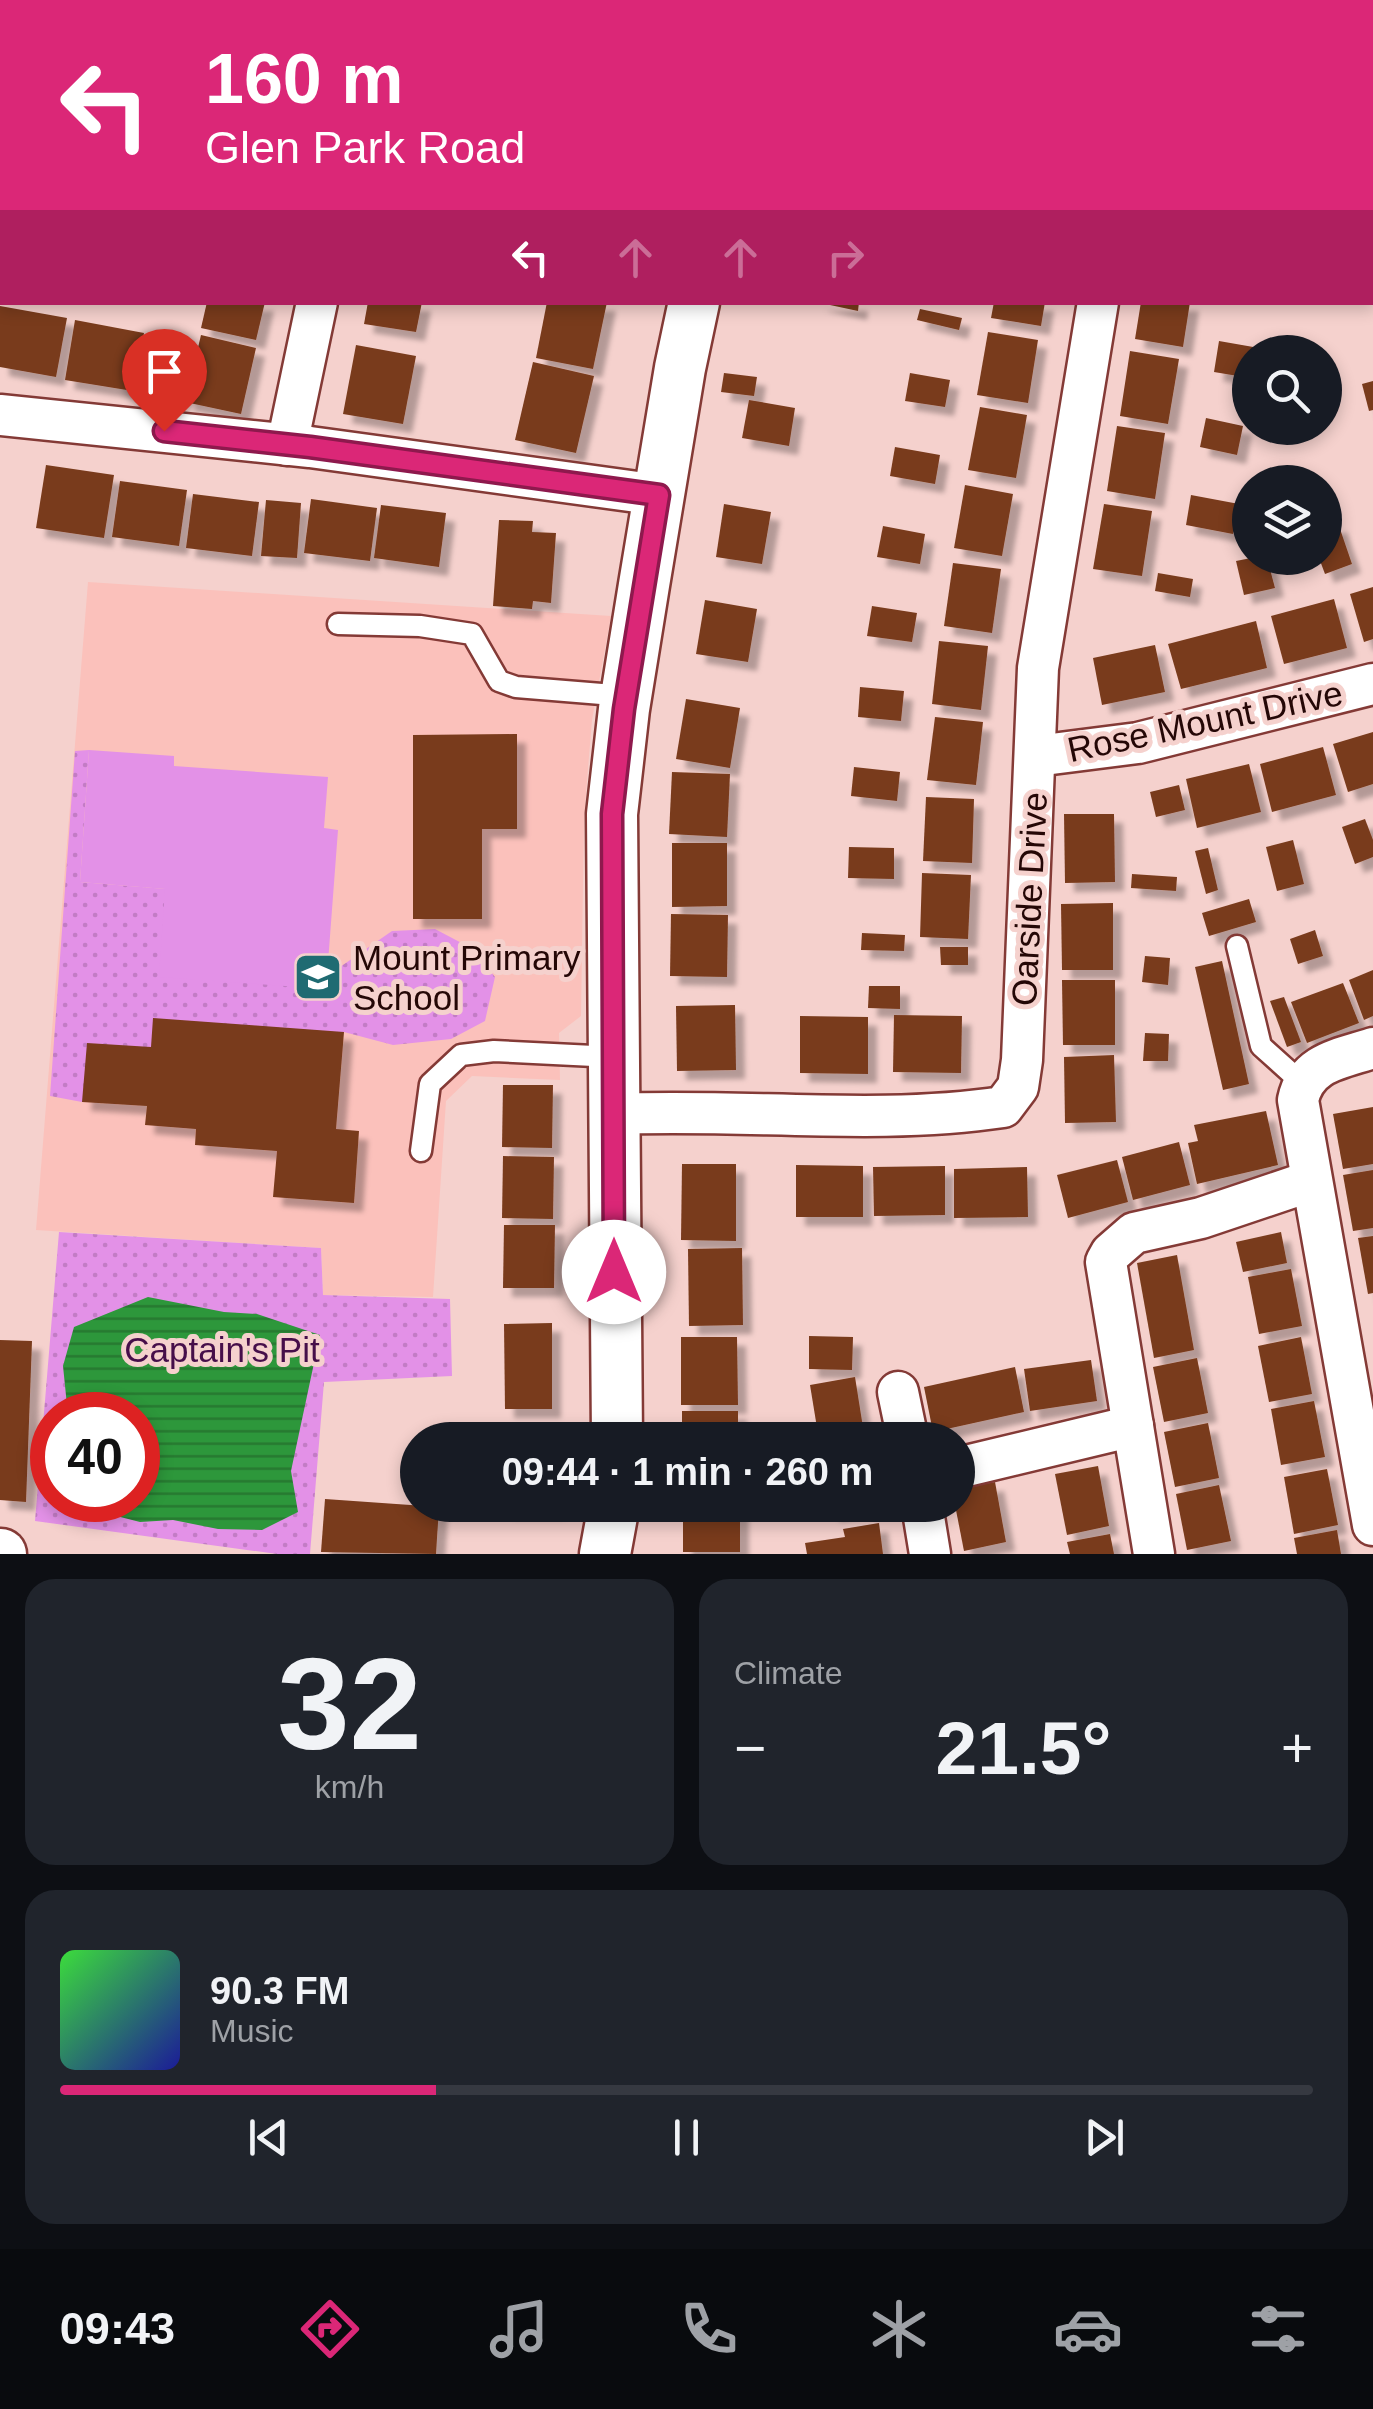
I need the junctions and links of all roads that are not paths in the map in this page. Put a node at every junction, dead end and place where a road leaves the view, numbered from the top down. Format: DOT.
graph roads {
  1 [pos="315,305"];
  2 [pos="693,305"];
  3 [pos="1098,305"];
  4 [pos="0,415"];
  5 [pos="287,445"];
  6 [pos="659,495"];
  7 [pos="338,624"];
  8 [pos="1373,684"];
  9 [pos="626,696"];
  10 [pos="1036,756"];
  11 [pos="1237,946"];
  12 [pos="1373,1048"];
  13 [pos="614,1057"];
  14 [pos="1302,1082"];
  15 [pos="614,1114"];
  16 [pos="420,1152"];
  17 [pos="1310,1181"];
  18 [pos="898,1392"];
  19 [pos="616,1422"];
  20 [pos="904,1422"];
  21 [pos="1134,1426"];
  22 [pos="975,1464"];
  23 [pos="611,1522"];
  24 [pos="925,1522"];
  25 [pos="1373,1525"];
  26 [pos="604,1554"];
  27 [pos="930,1554"];
  28 [pos="1154,1554"];
  1 -- 5 [label="street"];
  2 -- 6 [label="street"];
  3 -- 10 [label="street, Oarside Drive"];
  4 -- 5 [label="street"];
  5 -- 6 [label="street"];
  6 -- 9 [label="street"];
  7 -- 9 [label="lane"];
  8 -- 10 [label="street, Rose Mount Drive"];
  9 -- 13 [label="street"];
  10 -- 15 [label="street, Oarside Drive"];
  11 -- 14 [label="lane"];
  12 -- 14 [label="street"];
  13 -- 15 [label="street"];
  13 -- 16 [label="lane"];
  14 -- 17 [label="street"];
  15 -- 19 [label="street"];
  17 -- 21 [label="street"];
  17 -- 25 [label="street"];
  18 -- 20 [label="street"];
  21 -- 22 [label="street"];
  21 -- 28 [label="street"];
  23 -- 26 [label="street"];
  24 -- 27 [label="street"];
}
